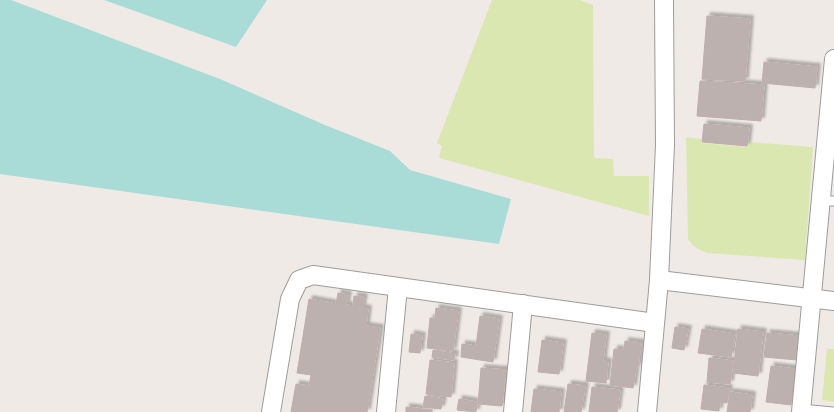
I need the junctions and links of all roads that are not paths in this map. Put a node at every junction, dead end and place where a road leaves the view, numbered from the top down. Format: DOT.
graph roads {
  1 [pos="664,0"];
  2 [pos="834,59"];
  3 [pos="827,201"];
  4 [pos="660,280"];
  5 [pos="398,287"];
  6 [pos="812,298"];
  7 [pos="834,301"];
  8 [pos="523,304"];
  9 [pos="655,323"];
  10 [pos="801,410"];
  11 [pos="272,412"];
  12 [pos="386,412"];
  13 [pos="513,412"];
  14 [pos="647,412"];
  15 [pos="834,412"];
  1 -- 4 [label="street"];
  2 -- 3 [label="street"];
  3 -- 6 [label="street"];
  4 -- 6 [label="street"];
  4 -- 9 [label="street"];
  5 -- 8 [label="street"];
  5 -- 11 [label="street"];
  5 -- 12 [label="street"];
  6 -- 7 [label="street"];
  6 -- 10 [label="street"];
  8 -- 9 [label="street"];
  8 -- 13 [label="street"];
  9 -- 14 [label="street"];
  10 -- 15 [label="lane"];
}
